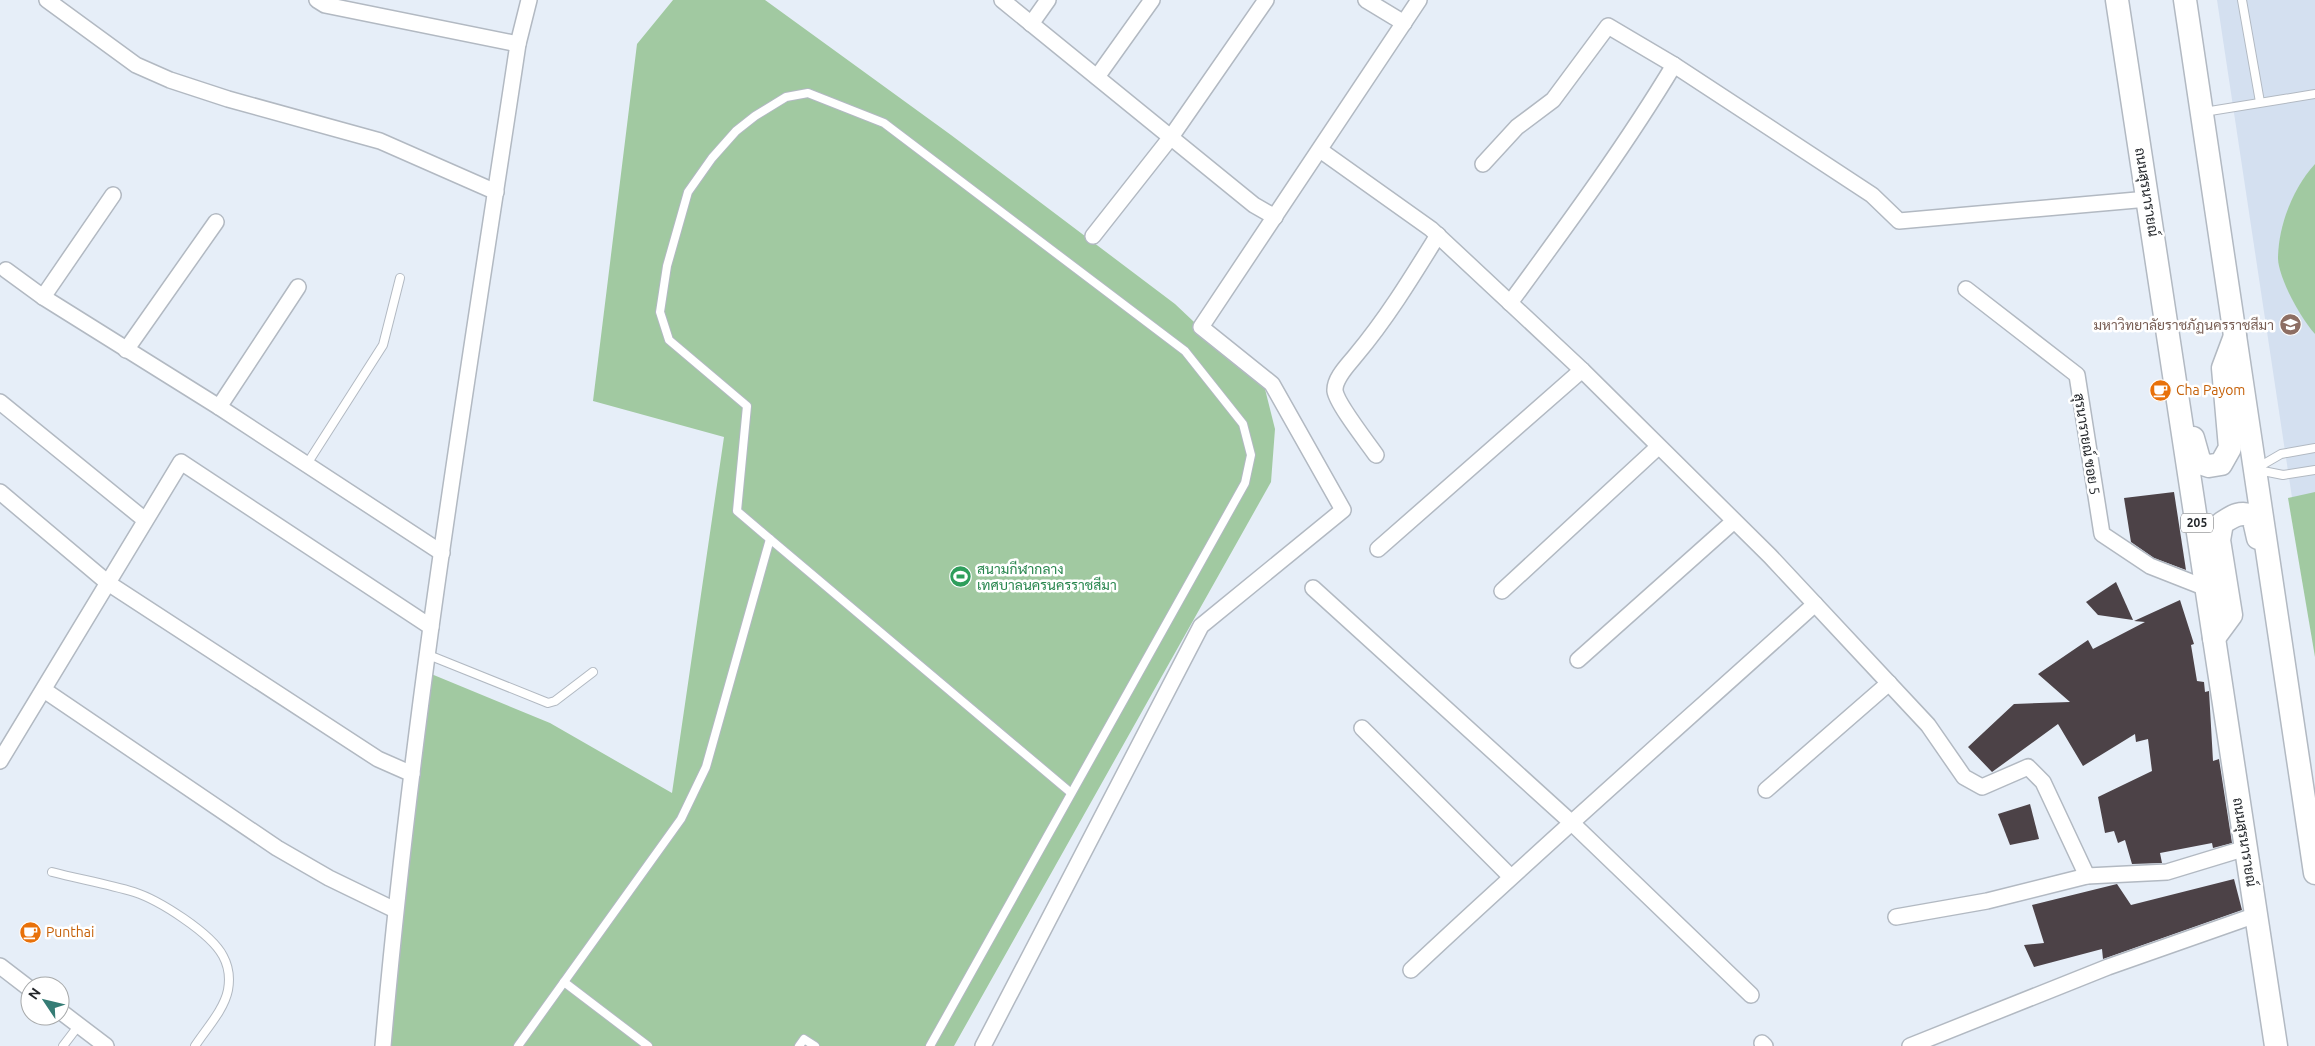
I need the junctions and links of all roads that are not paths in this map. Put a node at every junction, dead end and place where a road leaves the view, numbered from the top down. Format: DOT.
graph roads {
  1 [pos="47,0"];
  2 [pos="529,0"];
  3 [pos="1002,0"];
  4 [pos="1048,0"];
  5 [pos="1152,0"];
  6 [pos="1266,0"];
  7 [pos="1366,0"];
  8 [pos="1419,0"];
  9 [pos="2117,0"];
  10 [pos="2186,0"];
  11 [pos="2242,0"];
  12 [pos="323,2"];
  13 [pos="1404,23"];
  14 [pos="1031,24"];
  15 [pos="518,44"];
  16 [pos="1674,64"];
  17 [pos="1097,77"];
  18 [pos="2315,94"];
  19 [pos="2260,102"];
  20 [pos="2202,113"];
  21 [pos="1172,137"];
  22 [pos="1320,150"];
  23 [pos="1483,164"];
  24 [pos="496,192"];
  25 [pos="113,195"];
  26 [pos="2148,200"];
  27 [pos="1275,217"];
  28 [pos="216,222"];
  29 [pos="1438,235"];
  30 [pos="1093,236"];
  31 [pos="6,270"];
  32 [pos="400,278"];
  33 [pos="298,287"];
  34 [pos="1966,289"];
  35 [pos="43,298"];
  36 [pos="1510,303"];
  37 [pos="2236,335"];
  38 [pos="126,350"];
  39 [pos="1582,370"];
  40 [pos="2177,385"];
  41 [pos="0,402"];
  42 [pos="219,407"];
  43 [pos="1658,447"];
  44 [pos="2315,448"];
  45 [pos="1376,455"];
  46 [pos="307,464"];
  47 [pos="2256,470"];
  48 [pos="2315,470"];
  49 [pos="0,492"];
  50 [pos="145,520"];
  51 [pos="1734,521"];
  52 [pos="770,539"];
  53 [pos="1378,549"];
  54 [pos="442,554"];
  55 [pos="108,583"];
  56 [pos="1313,588"];
  57 [pos="2206,588"];
  58 [pos="1502,591"];
  59 [pos="1815,604"];
  60 [pos="2276,609"];
  61 [pos="431,627"];
  62 [pos="2214,638"];
  63 [pos="426,654"];
  64 [pos="1578,660"];
  65 [pos="593,672"];
  66 [pos="1889,683"];
  67 [pos="44,690"];
  68 [pos="1362,728"];
  69 [pos="0,761"];
  70 [pos="412,774"];
  71 [pos="1766,790"];
  72 [pos="1070,792"];
  73 [pos="1573,824"];
  74 [pos="2246,848"];
  75 [pos="2314,866"];
  76 [pos="52,872"];
  77 [pos="1510,876"];
  78 [pos="2087,876"];
  79 [pos="395,910"];
  80 [pos="2256,915"];
  81 [pos="1896,917"];
  82 [pos="0,966"];
  83 [pos="1411,970"];
  84 [pos="20,981"];
  85 [pos="564,982"];
  86 [pos="1751,996"];
  87 [pos="70,1019"];
  88 [pos="78,1025"];
  89 [pos="63,1046"];
  90 [pos="106,1046"];
  91 [pos="195,1046"];
  92 [pos="382,1046"];
  93 [pos="518,1046"];
  94 [pos="648,1046"];
  95 [pos="799,1046"];
  96 [pos="815,1046"];
  97 [pos="930,1046"];
  98 [pos="983,1046"];
  99 [pos="1910,1046"];
  100 [pos="2276,1046"];
  1 -- 24 [label="street"];
  2 -- 15 [label="street"];
  3 -- 14 [label="street"];
  4 -- 14 [label="street"];
  5 -- 17 [label="street"];
  6 -- 21 [label="street"];
  7 -- 13 [label="street"];
  8 -- 13 [label="street"];
  9 -- 26 [label="main road, ถนนสุรนารายณ์ / 205"];
  10 -- 20 [label="main road"];
  11 -- 19 [label="lane"];
  12 -- 15 [label="street"];
  13 -- 22 [label="street"];
  14 -- 17 [label="street"];
  15 -- 24 [label="street"];
  16 -- 23 [label="street"];
  16 -- 26 [label="street"];
  16 -- 36 [label="street"];
  17 -- 21 [label="street"];
  18 -- 19 [label="lane"];
  19 -- 20 [label="lane"];
  20 -- 37 [label="main road"];
  21 -- 27 [label="street"];
  21 -- 30 [label="street"];
  22 -- 27 [label="street"];
  22 -- 29 [label="street"];
  24 -- 54 [label="street"];
  25 -- 35 [label="street"];
  26 -- 40 [label="main road, ถนนสุรนารายณ์ / 205"];
  27 -- 98 [label="street"];
  28 -- 38 [label="street"];
  29 -- 36 [label="street"];
  29 -- 45 [label="street"];
  31 -- 35 [label="street"];
  32 -- 46 [label="lane"];
  33 -- 42 [label="street"];
  34 -- 57 [label="street, สุรนารายณ์ ซอย 5"];
  35 -- 38 [label="street"];
  36 -- 39 [label="street"];
  37 -- 40 [label="main road, ถนนสุรนารายณ์"];
  37 -- 47 [label="main road"];
  38 -- 42 [label="street"];
  39 -- 43 [label="street"];
  39 -- 53 [label="street"];
  40 -- 57 [label="main road, ถนนสุรนารายณ์ / 205"];
  41 -- 50 [label="street"];
  42 -- 46 [label="street"];
  43 -- 51 [label="street"];
  43 -- 58 [label="street"];
  44 -- 47 [label="lane"];
  46 -- 54 [label="street"];
  47 -- 48 [label="lane"];
  47 -- 60 [label="main road"];
  49 -- 55 [label="street"];
  50 -- 55 [label="street"];
  50 -- 61 [label="street"];
  51 -- 59 [label="street"];
  51 -- 64 [label="street"];
  52 -- 72 [label="lane"];
  52 -- 72 [label="lane"];
  52 -- 85 [label="lane"];
  54 -- 61 [label="street"];
  55 -- 67 [label="street"];
  55 -- 70 [label="street"];
  56 -- 73 [label="street"];
  57 -- 62 [label="main road, ถนนสุรนารายณ์ / 205"];
  59 -- 66 [label="street"];
  59 -- 73 [label="street"];
  60 -- 62 [label="main road"];
  60 -- 75 [label="main road"];
  61 -- 63 [label="street"];
  62 -- 74 [label="main road, ถนนสุรนารายณ์ / 205"];
  63 -- 65 [label="lane"];
  63 -- 70 [label="street"];
  66 -- 71 [label="street"];
  66 -- 78 [label="street"];
  67 -- 69 [label="street"];
  67 -- 79 [label="street"];
  68 -- 77 [label="street"];
  70 -- 79 [label="street"];
  72 -- 97 [label="lane"];
  73 -- 77 [label="street"];
  73 -- 86 [label="street"];
  74 -- 78 [label="street"];
  74 -- 80 [label="main road, ถนนสุรนารายณ์ / 205"];
  76 -- 91 [label="lane"];
  77 -- 83 [label="street"];
  78 -- 81 [label="street"];
  79 -- 92 [label="street"];
  80 -- 99 [label="street"];
  80 -- 100 [label="main road, ถนนสุรนารายณ์ / 205"];
  82 -- 84 [label="street"];
  85 -- 93 [label="lane"];
  85 -- 94 [label="lane"];
  87 -- 88 [label="street"];
  88 -- 89 [label="lane"];
  88 -- 90 [label="street"];
  95 -- 96 [label="lane"];
}
